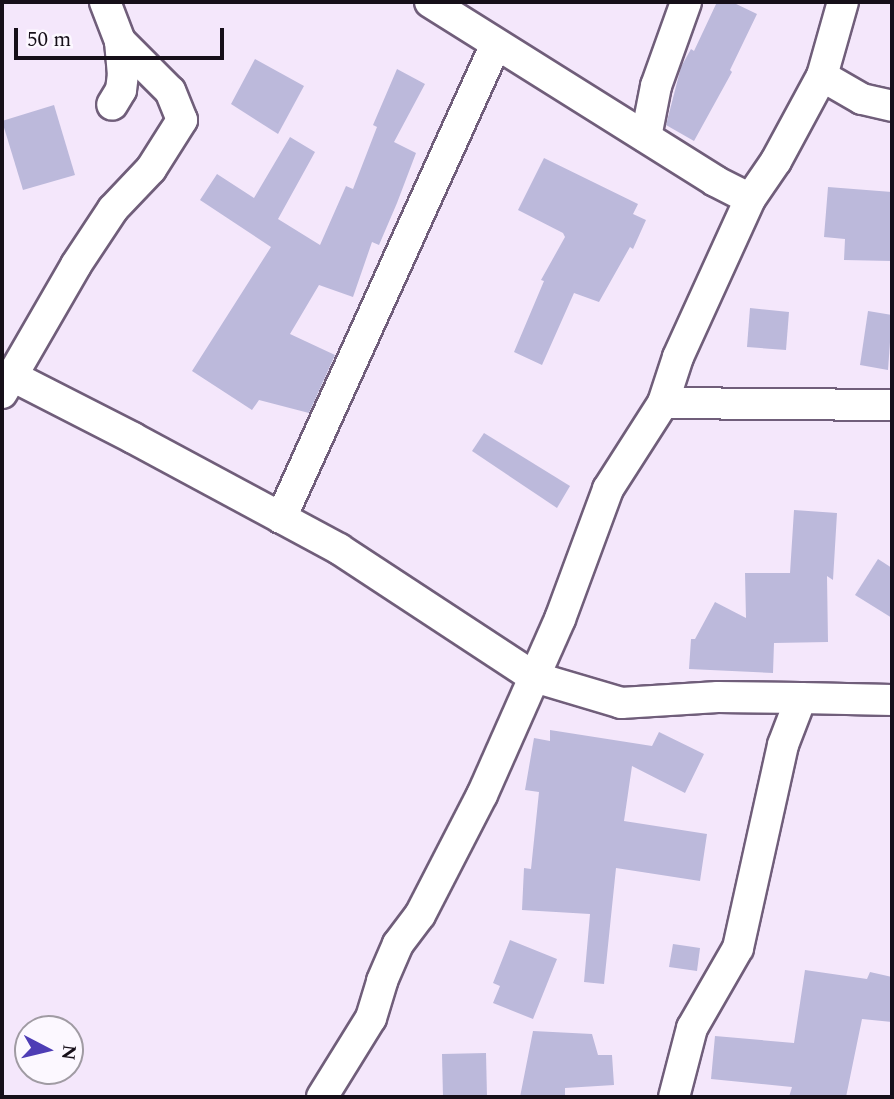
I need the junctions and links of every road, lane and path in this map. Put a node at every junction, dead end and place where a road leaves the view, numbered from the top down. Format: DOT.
graph roads {
  1 [pos="105,2"];
  2 [pos="430,2"];
  3 [pos="686,2"];
  4 [pos="843,2"];
  5 [pos="120,41"];
  6 [pos="496,44"];
  7 [pos="822,76"];
  8 [pos="112,105"];
  9 [pos="892,106"];
  10 [pos="646,137"];
  11 [pos="750,199"];
  12 [pos="7,384"];
  13 [pos="663,403"];
  14 [pos="892,405"];
  15 [pos="281,517"];
  16 [pos="534,677"];
  17 [pos="801,698"];
  18 [pos="892,700"];
  19 [pos="322,1097"];
  20 [pos="674,1097"];
  1 -- 5 [label="street"];
  2 -- 6 [label="street"];
  3 -- 10 [label="street"];
  4 -- 7 [label="street"];
  5 -- 8 [label="street"];
  5 -- 12 [label="street"];
  6 -- 10 [label="street"];
  6 -- 15 [label="street"];
  7 -- 9 [label="street"];
  7 -- 11 [label="street"];
  10 -- 11 [label="street"];
  11 -- 13 [label="street"];
  12 -- 15 [label="street"];
  13 -- 14 [label="street"];
  13 -- 16 [label="street"];
  15 -- 16 [label="street"];
  16 -- 17 [label="street"];
  16 -- 19 [label="street"];
  17 -- 18 [label="street"];
  17 -- 20 [label="street"];
}
